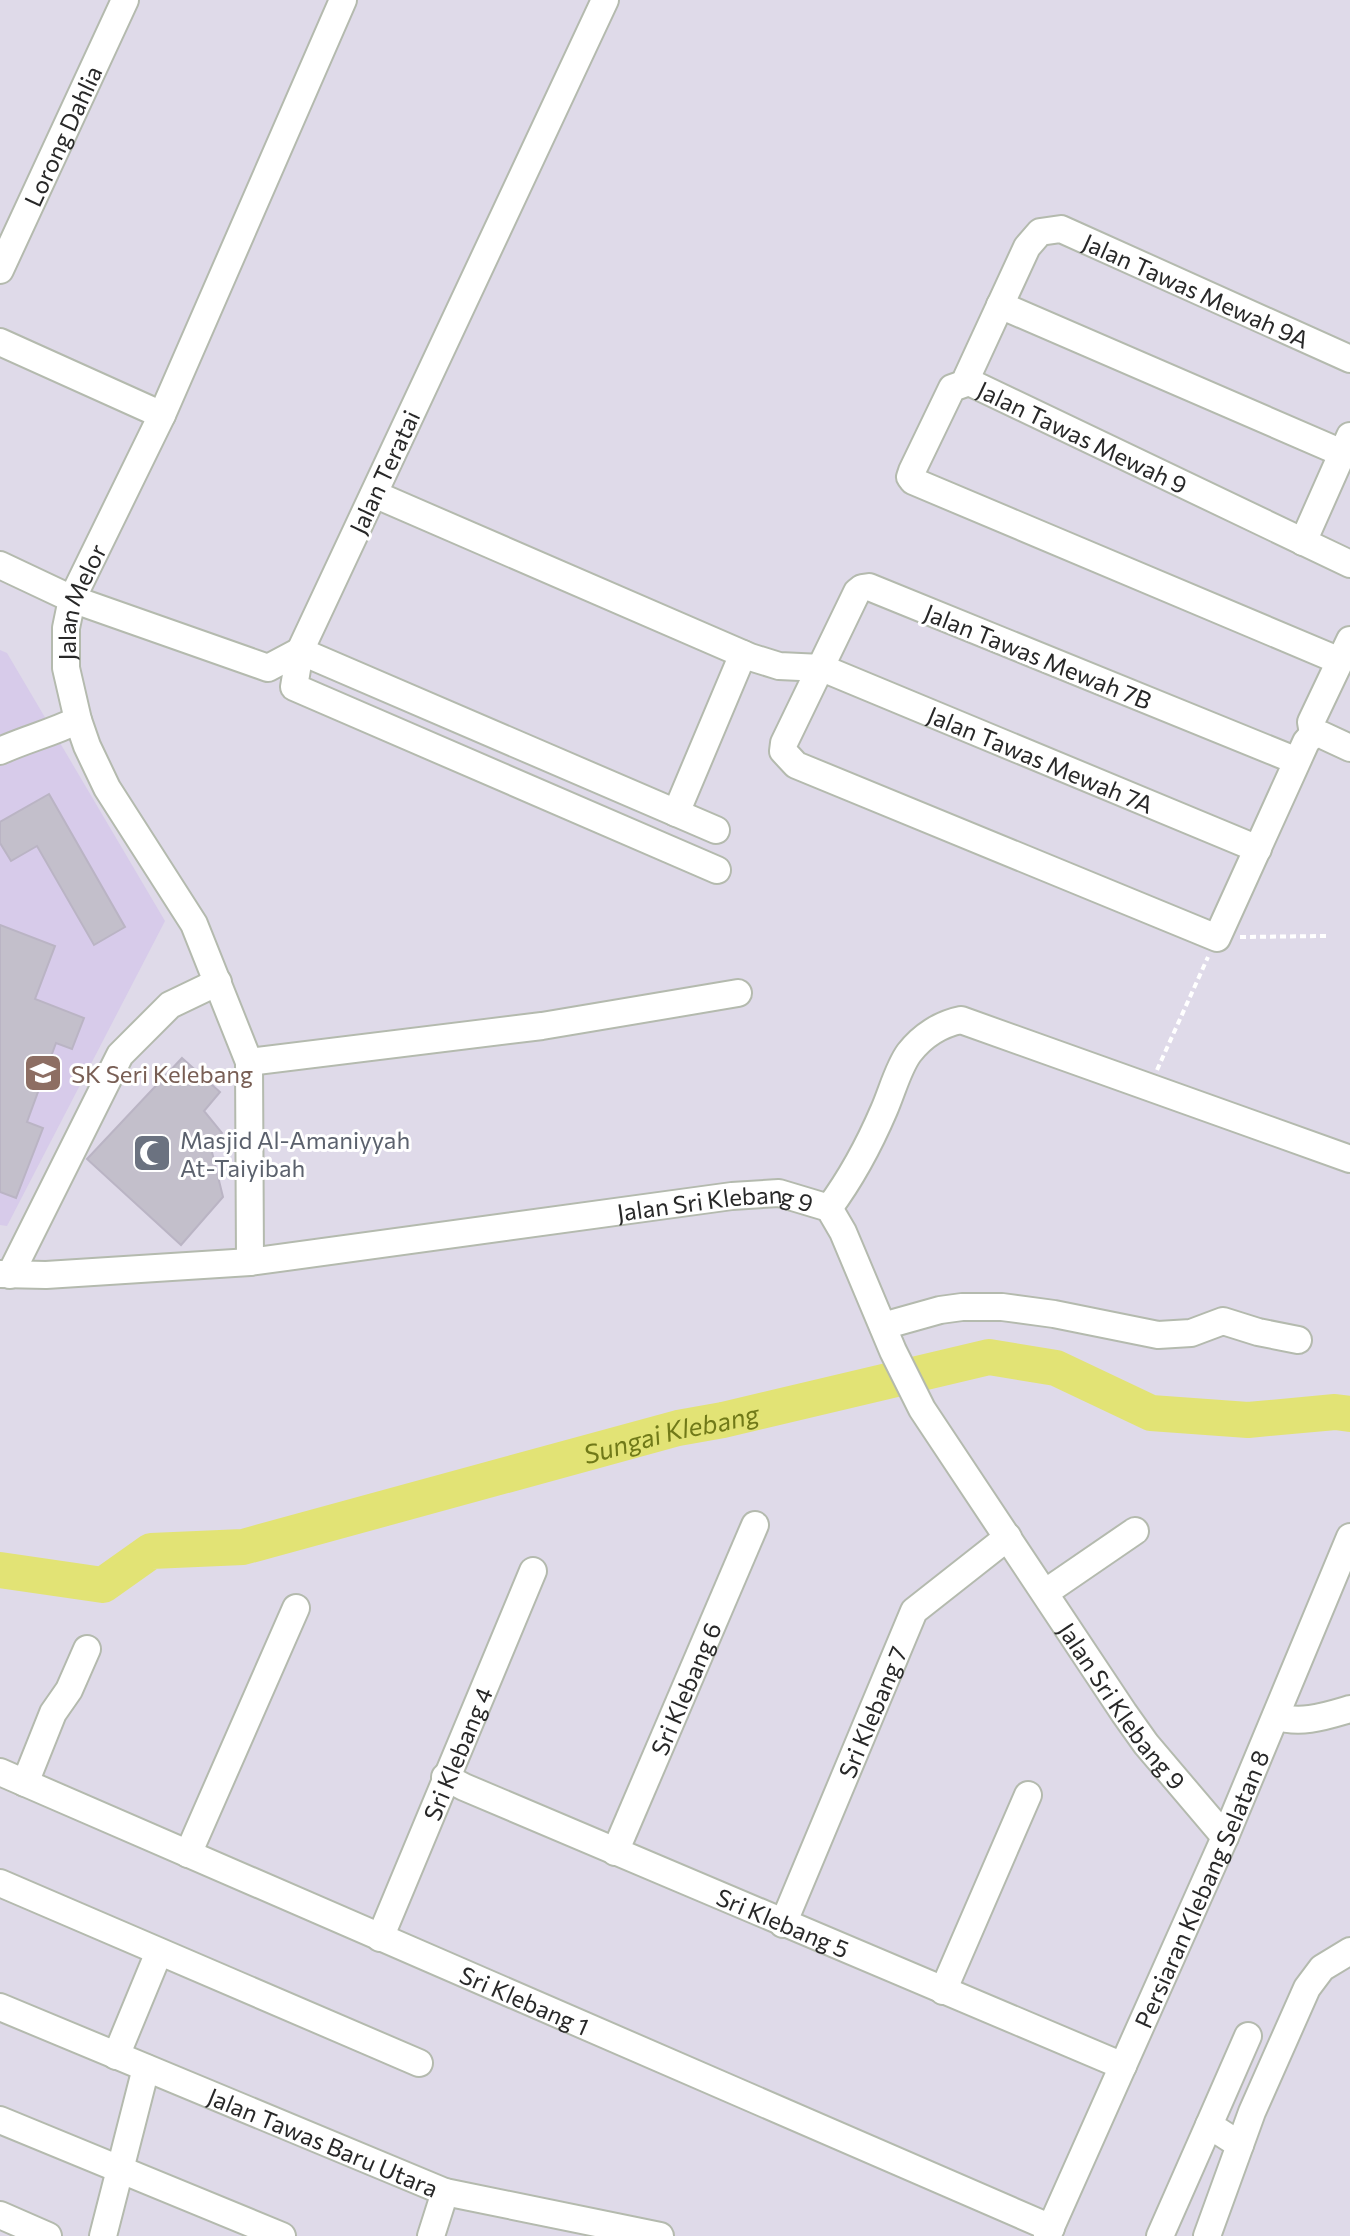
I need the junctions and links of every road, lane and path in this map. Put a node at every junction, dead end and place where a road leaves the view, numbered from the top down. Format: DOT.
graph roads {
  1 [pos="125,0"];
  2 [pos="343,0"];
  3 [pos="605,0"];
  4 [pos="1040,232"];
  5 [pos="0,270"];
  6 [pos="1000,305"];
  7 [pos="0,342"];
  8 [pos="1350,359"];
  9 [pos="969,382"];
  10 [pos="162,415"];
  11 [pos="1346,444"];
  12 [pos="374,494"];
  13 [pos="1303,542"];
  14 [pos="1350,564"];
  15 [pos="0,565"];
  16 [pos="72,599"];
  17 [pos="300,651"];
  18 [pos="1346,652"];
  19 [pos="743,654"];
  20 [pos="822,668"];
  21 [pos="78,720"];
  22 [pos="1313,734"];
  23 [pos="1350,748"];
  24 [pos="0,751"];
  25 [pos="1297,761"];
  26 [pos="676,813"];
  27 [pos="716,830"];
  28 [pos="1258,849"];
  29 [pos="717,870"];
  30 [pos="1326,936"];
  31 [pos="1217,938"];
  32 [pos="218,982"];
  33 [pos="738,993"];
  34 [pos="249,1062"];
  35 [pos="1149,1089"];
  36 [pos="1350,1159"];
  37 [pos="829,1208"];
  38 [pos="250,1262"];
  39 [pos="5,1274"];
  40 [pos="888,1338"];
  41 [pos="1298,1340"];
  42 [pos="755,1525"];
  43 [pos="1135,1531"];
  44 [pos="1008,1537"];
  45 [pos="1350,1537"];
  46 [pos="533,1571"];
  47 [pos="1046,1592"];
  48 [pos="296,1608"];
  49 [pos="87,1649"];
  50 [pos="1350,1709"];
  51 [pos="1276,1716"];
  52 [pos="0,1772"];
  53 [pos="445,1777"];
  54 [pos="25,1783"];
  55 [pos="1028,1795"];
  56 [pos="1225,1837"];
  57 [pos="615,1852"];
  58 [pos="188,1854"];
  59 [pos="0,1883"];
  60 [pos="783,1924"];
  61 [pos="380,1938"];
  62 [pos="1350,1951"];
  63 [pos="159,1952"];
  64 [pos="943,1991"];
  65 [pos="0,2007"];
  66 [pos="1248,2036"];
  67 [pos="116,2056"];
  68 [pos="419,2063"];
  69 [pos="1123,2066"];
  70 [pos="146,2068"];
  71 [pos="0,2120"];
  72 [pos="1209,2125"];
  73 [pos="1240,2145"];
  74 [pos="120,2170"];
  75 [pos="445,2192"];
  76 [pos="0,2215"];
  77 [pos="1049,2232"];
  78 [pos="48,2236"];
  79 [pos="103,2236"];
  80 [pos="282,2236"];
  81 [pos="431,2236"];
  82 [pos="660,2236"];
  83 [pos="1160,2236"];
  84 [pos="1207,2236"];
  1 -- 5 [label="street, Lorong Dahlia"];
  2 -- 10 [label="street, Jalan Melor"];
  3 -- 12 [label="street, Jalan Teratai"];
  4 -- 6 [label="street, Jalan Tawas Mewah 9"];
  4 -- 8 [label="street, Jalan Tawas Mewah 9A"];
  6 -- 9 [label="street, Jalan Tawas Mewah 9"];
  6 -- 11 [label="street"];
  7 -- 10 [label="street"];
  9 -- 13 [label="street, Jalan Tawas Mewah 9"];
  9 -- 18 [label="street"];
  10 -- 16 [label="street, Jalan Melor"];
  11 -- 13 [label="street"];
  12 -- 17 [label="street, Jalan Teratai"];
  12 -- 19 [label="street, Jalan Tawas Mewah 7A"];
  13 -- 14 [label="street, Jalan Tawas Mewah 9"];
  15 -- 16 [label="street"];
  16 -- 17 [label="street"];
  16 -- 21 [label="street, Jalan Melor"];
  17 -- 26 [label="street"];
  17 -- 29 [label="street"];
  18 -- 22 [label="street"];
  19 -- 20 [label="street, Jalan Tawas Mewah 7A"];
  19 -- 26 [label="street"];
  20 -- 25 [label="street, Jalan Tawas Mewah 7B"];
  20 -- 28 [label="street, Jalan Tawas Mewah 7A"];
  20 -- 31 [label="street, Jalan Tawas Mewah 7B"];
  21 -- 24 [label="street"];
  21 -- 32 [label="street, Jalan Melor"];
  22 -- 23 [label="street"];
  22 -- 25 [label="street"];
  25 -- 28 [label="street"];
  26 -- 27 [label="street"];
  28 -- 31 [label="street"];
  30 -- 31 [label="path"];
  31 -- 35 [label="path"];
  32 -- 34 [label="street, Jalan Melor"];
  32 -- 39 [label="street"];
  33 -- 34 [label="street"];
  34 -- 38 [label="street, Jalan Melor"];
  35 -- 36 [label="street"];
  35 -- 37 [label="street"];
  37 -- 38 [label="street, Jalan Sri Klebang 9"];
  37 -- 40 [label="street, Jalan Sri Klebang 9"];
  38 -- 39 [label="street, Jalan Sri Klebang 9"];
  40 -- 41 [label="street"];
  40 -- 44 [label="street, Jalan Sri Klebang 9"];
  42 -- 57 [label="street, Sri Klebang 6"];
  43 -- 47 [label="street"];
  44 -- 47 [label="street, Jalan Sri Klebang 9"];
  44 -- 60 [label="street, Sri Klebang 7"];
  45 -- 51 [label="street, Persiaran Klebang Selatan 8"];
  46 -- 53 [label="street, Sri Klebang 4"];
  47 -- 56 [label="street, Jalan Sri Klebang 9"];
  48 -- 58 [label="street"];
  49 -- 54 [label="street"];
  50 -- 51 [label="street"];
  51 -- 56 [label="street, Persiaran Klebang Selatan 8"];
  52 -- 54 [label="street, Sri Klebang 1"];
  53 -- 57 [label="street, Sri Klebang 5"];
  53 -- 61 [label="street, Sri Klebang 4"];
  54 -- 58 [label="street, Sri Klebang 1"];
  55 -- 64 [label="street"];
  56 -- 69 [label="street, Persiaran Klebang Selatan 8"];
  57 -- 60 [label="street, Sri Klebang 5"];
  58 -- 61 [label="street, Sri Klebang 1"];
  59 -- 63 [label="street"];
  60 -- 64 [label="street, Sri Klebang 5"];
  61 -- 77 [label="street, Sri Klebang 1"];
  62 -- 73 [label="street"];
  63 -- 67 [label="street"];
  63 -- 68 [label="street"];
  64 -- 69 [label="street, Sri Klebang 5"];
  65 -- 67 [label="street, Jalan Tawas Baru Utara"];
  66 -- 72 [label="street"];
  67 -- 70 [label="street, Jalan Tawas Baru Utara"];
  69 -- 77 [label="street, Persiaran Klebang Selatan 8"];
  70 -- 74 [label="street"];
  70 -- 75 [label="street, Jalan Tawas Baru Utara"];
  71 -- 74 [label="street"];
  72 -- 73 [label="street"];
  72 -- 83 [label="street"];
  73 -- 84 [label="street"];
  74 -- 79 [label="street"];
  74 -- 80 [label="street"];
  75 -- 81 [label="street"];
  75 -- 82 [label="street, Jalan Tawas Baru Utara"];
  76 -- 78 [label="street"];
}
